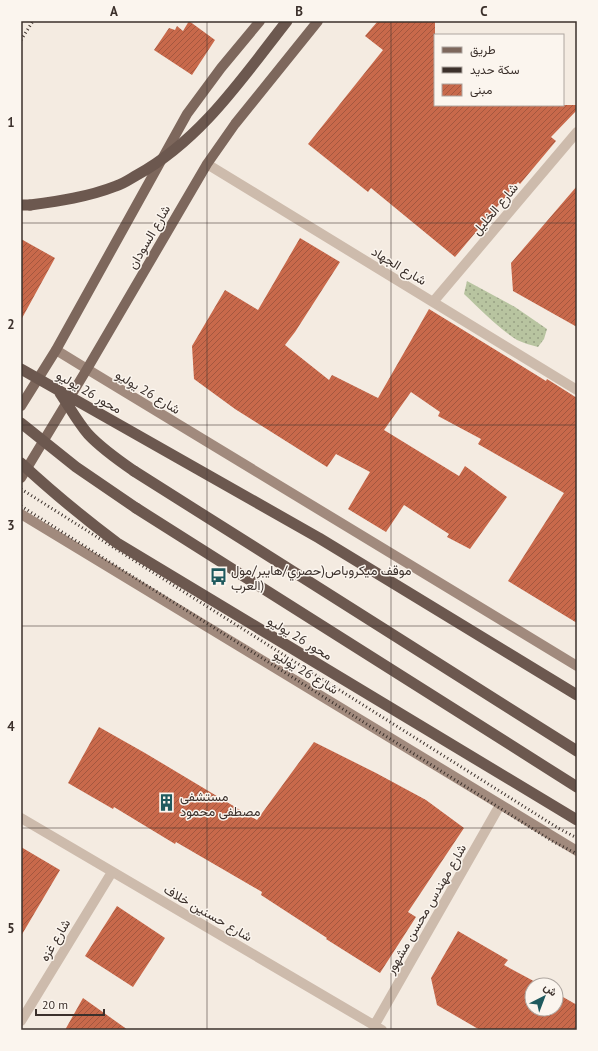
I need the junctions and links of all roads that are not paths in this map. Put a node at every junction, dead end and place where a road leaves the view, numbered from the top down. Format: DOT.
graph roads {
  1 [pos="260,21"];
  2 [pos="287,21"];
  3 [pos="318,21"];
  4 [pos="577,132"];
  5 [pos="207,164"];
  6 [pos="21,205"];
  7 [pos="433,302"];
  8 [pos="56,350"];
  9 [pos="21,369"];
  10 [pos="87,369"];
  11 [pos="577,390"];
  12 [pos="59,391"];
  13 [pos="21,406"];
  14 [pos="21,423"];
  15 [pos="21,463"];
  16 [pos="21,478"];
  17 [pos="21,514"];
  18 [pos="577,666"];
  19 [pos="577,695"];
  20 [pos="577,751"];
  21 [pos="577,787"];
  22 [pos="500,805"];
  23 [pos="21,818"];
  24 [pos="577,820"];
  25 [pos="577,851"];
  26 [pos="112,872"];
  27 [pos="21,1022"];
  28 [pos="378,1028"];
  1 -- 8 [label="main road, شارع السودان"];
  2 -- 6 [label="highway, bridge"];
  3 -- 5 [label="main road, شارع السودان"];
  4 -- 7 [label="street, شارع الخليل"];
  5 -- 7 [label="street, شارع الجهاد"];
  5 -- 10 [label="main road, شارع السودان"];
  7 -- 11 [label="street, شارع الجهاد"];
  8 -- 10 [label="main road, شارع 26 يوليو"];
  8 -- 13 [label="main road, شارع السودان"];
  9 -- 12 [label="highway, محور 26 يوليو, bridge"];
  10 -- 16 [label="main road, شارع السودان"];
  10 -- 18 [label="main road, شارع 26 يوليو"];
  12 -- 19 [label="highway, محور 26 يوليو, bridge"];
  12 -- 20 [label="highway, bridge"];
  14 -- 21 [label="highway, bridge"];
  15 -- 24 [label="highway, محور 26 يوليو, bridge"];
  17 -- 22 [label="main road, شارع 26 يوليو"];
  22 -- 25 [label="main road, شارع 26 يوليو"];
  22 -- 28 [label="street, شارع مهندس محسن مشهور"];
  23 -- 26 [label="street, شارع حسنين خلاف"];
  26 -- 27 [label="street, شارع غزه"];
  26 -- 28 [label="street, شارع حسنين خلاف"];
}
